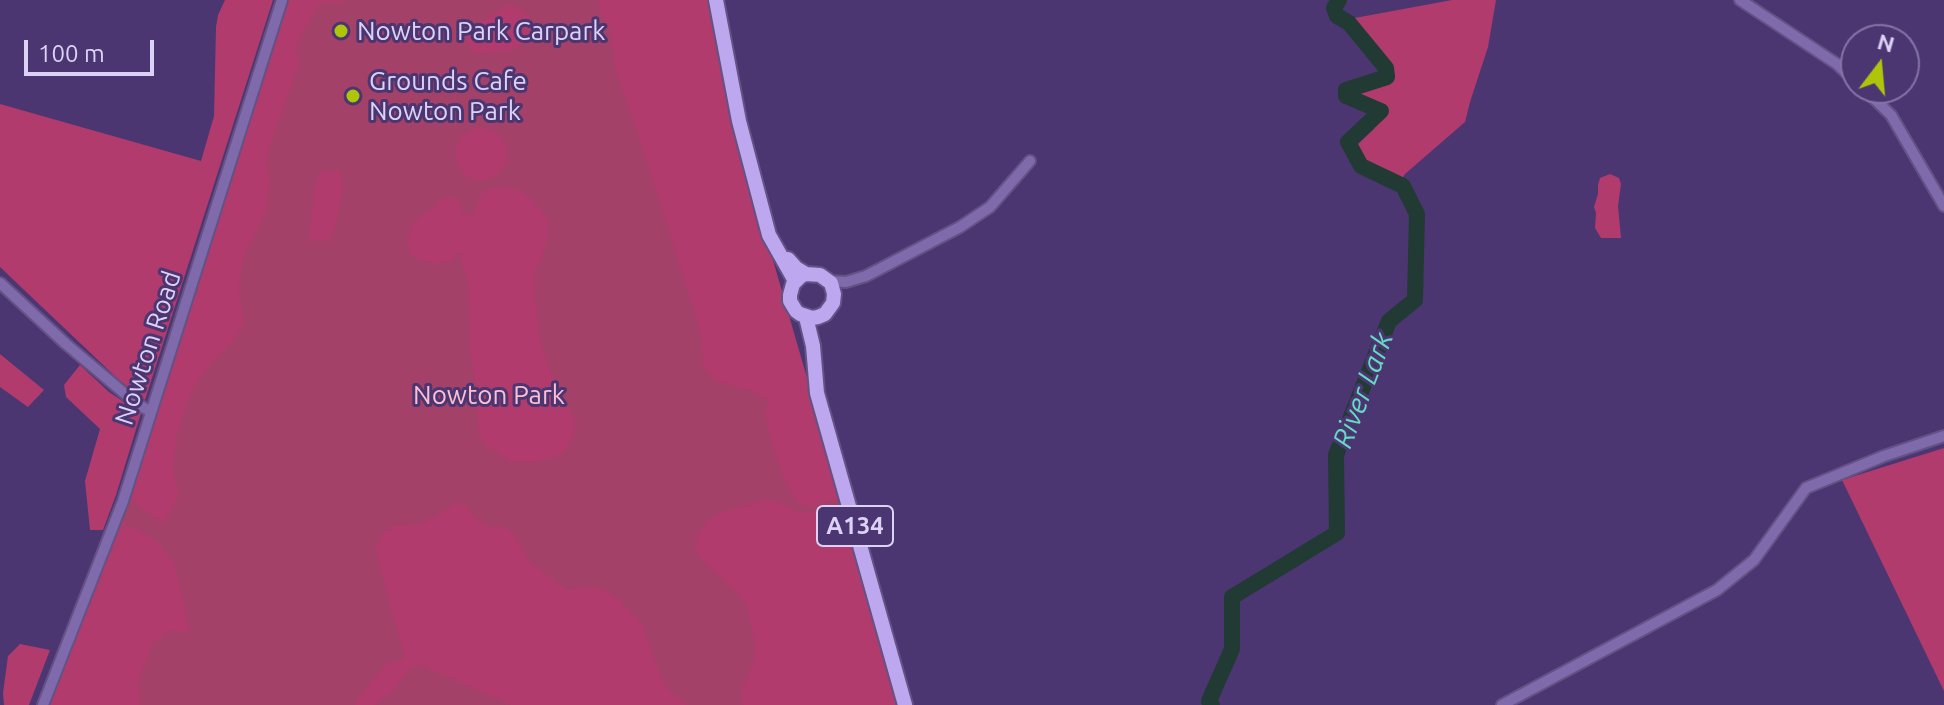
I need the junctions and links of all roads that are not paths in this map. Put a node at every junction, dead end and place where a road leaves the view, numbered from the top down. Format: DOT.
graph roads {
  1 [pos="282,0"];
  2 [pos="716,0"];
  3 [pos="1740,0"];
  4 [pos="1840,67"];
  5 [pos="1880,104"];
  6 [pos="1030,161"];
  7 [pos="1944,206"];
  8 [pos="801,278"];
  9 [pos="0,283"];
  10 [pos="832,287"];
  11 [pos="812,317"];
  12 [pos="151,412"];
  13 [pos="1944,436"];
  14 [pos="43,705"];
  15 [pos="905,705"];
  16 [pos="1502,705"];
  1 -- 12 [label="street, Nowton Road"];
  2 -- 8 [label="highway, A134"];
  3 -- 4 [label="street"];
  5 -- 7 [label="street"];
  6 -- 10 [label="street"];
  8 -- 10 [label="highway"];
  8 -- 11 [label="highway, A134"];
  9 -- 12 [label="street"];
  10 -- 11 [label="highway"];
  11 -- 15 [label="highway, A134"];
  12 -- 14 [label="street, Nowton Road"];
  13 -- 16 [label="street"];
}
